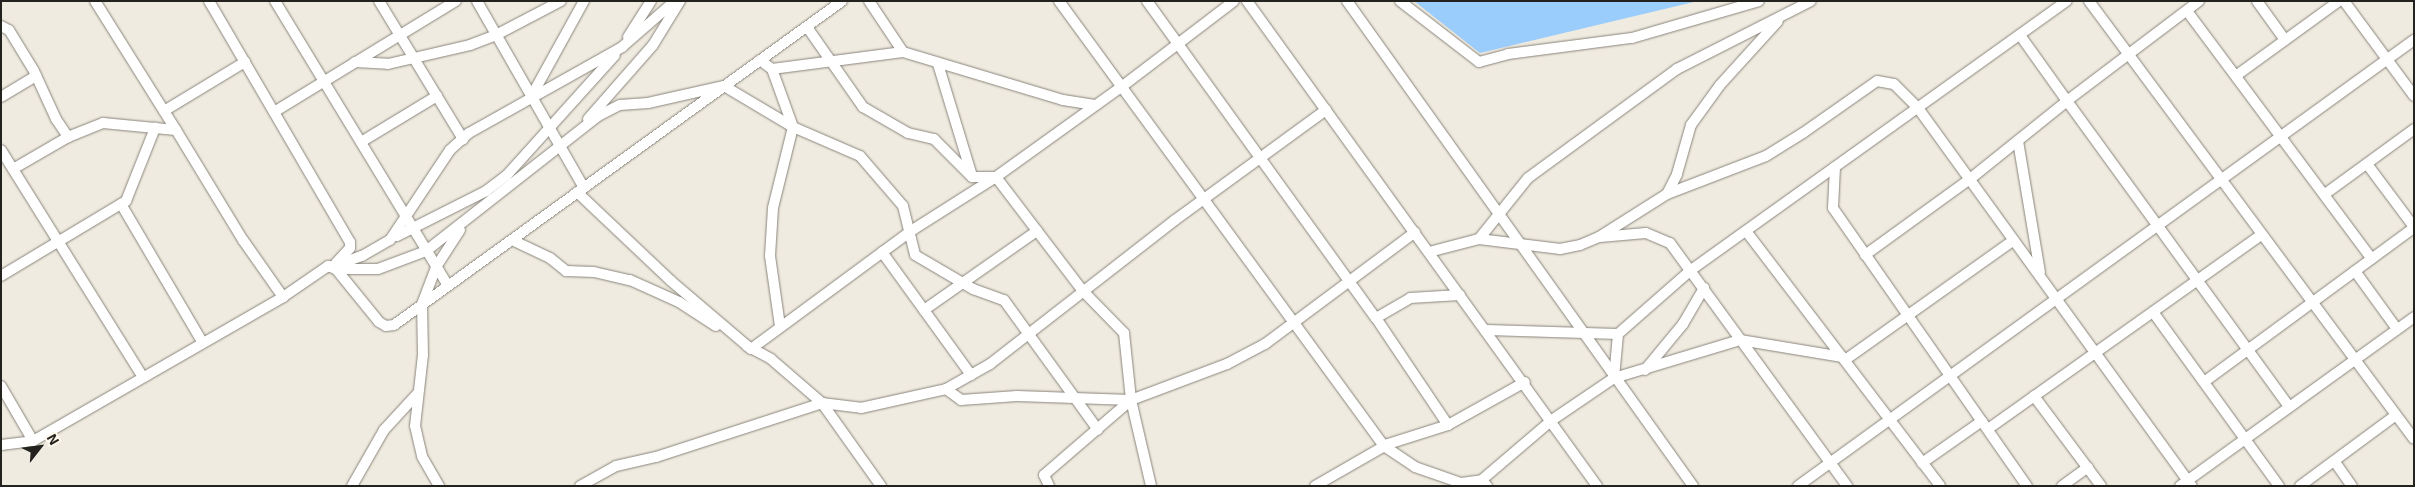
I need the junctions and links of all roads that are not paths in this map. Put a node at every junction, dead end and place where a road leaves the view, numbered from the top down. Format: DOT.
graph roads {
  1 [pos="95,1"];
  2 [pos="209,1"];
  3 [pos="275,1"];
  4 [pos="378,1"];
  5 [pos="456,1"];
  6 [pos="476,1"];
  7 [pos="561,1"];
  8 [pos="584,1"];
  9 [pos="651,1"];
  10 [pos="675,1"];
  11 [pos="680,1"];
  12 [pos="842,1"];
  13 [pos="870,1"];
  14 [pos="1059,1"];
  15 [pos="1147,1"];
  16 [pos="1234,1"];
  17 [pos="1247,1"];
  18 [pos="1347,1"];
  19 [pos="1400,1"];
  20 [pos="1759,1"];
  21 [pos="1811,1"];
  22 [pos="2067,1"];
  23 [pos="2089,1"];
  24 [pos="2200,1"];
  25 [pos="2257,1"];
  26 [pos="2339,1"];
  27 [pos="2344,1"];
  28 [pos="2187,11"];
  29 [pos="1782,16"];
  30 [pos="1,26"];
  31 [pos="806,27"];
  32 [pos="399,35"];
  33 [pos="496,35"];
  34 [pos="2020,35"];
  35 [pos="2285,40"];
  36 [pos="2414,40"];
  37 [pos="1178,44"];
  38 [pos="622,47"];
  39 [pos="903,52"];
  40 [pos="2128,54"];
  41 [pos="413,57"];
  42 [pos="760,60"];
  43 [pos="2386,60"];
  44 [pos="245,62"];
  45 [pos="355,62"];
  46 [pos="830,62"];
  47 [pos="938,64"];
  48 [pos="772,68"];
  49 [pos="2237,75"];
  50 [pos="36,76"];
  51 [pos="324,81"];
  52 [pos="724,86"];
  53 [pos="1120,88"];
  54 [pos="437,96"];
  55 [pos="2414,96"];
  56 [pos="1,97"];
  57 [pos="531,97"];
  58 [pos="2068,101"];
  59 [pos="1095,105"];
  60 [pos="1918,108"];
  61 [pos="1326,110"];
  62 [pos="164,111"];
  63 [pos="274,112"];
  64 [pos="793,127"];
  65 [pos="155,128"];
  66 [pos="549,128"];
  67 [pos="2414,129"];
  68 [pos="176,130"];
  69 [pos="2283,136"];
  70 [pos="68,137"];
  71 [pos="462,139"];
  72 [pos="569,140"];
  73 [pos="2018,141"];
  74 [pos="361,142"];
  75 [pos="560,146"];
  76 [pos="1,150"];
  77 [pos="1259,158"];
  78 [pos="2367,164"];
  79 [pos="1835,167"];
  80 [pos="13,169"];
  81 [pos="972,177"];
  82 [pos="996,177"];
  83 [pos="1970,179"];
  84 [pos="2222,180"];
  85 [pos="580,190"];
  86 [pos="486,191"];
  87 [pos="1667,194"];
  88 [pos="2325,194"];
  89 [pos="1202,200"];
  90 [pos="121,204"];
  91 [pos="1499,214"];
  92 [pos="409,223"];
  93 [pos="464,224"];
  94 [pos="2160,225"];
  95 [pos="2414,228"];
  96 [pos="1746,230"];
  97 [pos="1037,231"];
  98 [pos="910,232"];
  99 [pos="1415,232"];
  100 [pos="2262,234"];
  101 [pos="1600,237"];
  102 [pos="1479,239"];
  103 [pos="512,240"];
  104 [pos="2014,240"];
  105 [pos="59,241"];
  106 [pos="1521,246"];
  107 [pos="426,251"];
  108 [pos="882,252"];
  109 [pos="1429,252"];
  110 [pos="1865,255"];
  111 [pos="2372,258"];
  112 [pos="334,267"];
  113 [pos="436,267"];
  114 [pos="1691,270"];
  115 [pos="2355,271"];
  116 [pos="1,276"];
  117 [pos="2040,276"];
  118 [pos="2198,280"];
  119 [pos="1348,282"];
  120 [pos="963,283"];
  121 [pos="448,286"];
  122 [pos="1704,288"];
  123 [pos="1083,291"];
  124 [pos="1460,295"];
  125 [pos="283,297"];
  126 [pos="2058,300"];
  127 [pos="2313,302"];
  128 [pos="422,304"];
  129 [pos="924,310"];
  130 [pos="2153,312"];
  131 [pos="1908,316"];
  132 [pos="2414,316"];
  133 [pos="1376,318"];
  134 [pos="1295,321"];
  135 [pos="780,326"];
  136 [pos="2397,329"];
  137 [pos="1487,330"];
  138 [pos="1582,333"];
  139 [pos="1028,334"];
  140 [pos="1618,334"];
  141 [pos="1740,340"];
  142 [pos="203,343"];
  143 [pos="751,349"];
  144 [pos="2248,350"];
  145 [pos="2096,352"];
  146 [pos="1844,358"];
  147 [pos="2355,359"];
  148 [pos="1645,370"];
  149 [pos="971,374"];
  150 [pos="144,377"];
  151 [pos="1614,378"];
  152 [pos="1951,378"];
  153 [pos="1525,382"];
  154 [pos="2204,382"];
  155 [pos="1,386"];
  156 [pos="946,389"];
  157 [pos="418,392"];
  158 [pos="2034,396"];
  159 [pos="1074,397"];
  160 [pos="1131,400"];
  161 [pos="822,402"];
  162 [pos="2290,406"];
  163 [pos="2396,415"];
  164 [pos="1552,420"];
  165 [pos="1892,421"];
  166 [pos="1448,425"];
  167 [pos="1985,425"];
  168 [pos="1098,430"];
  169 [pos="2246,438"];
  170 [pos="2414,439"];
  171 [pos="32,441"];
  172 [pos="1,445"];
  173 [pos="1384,446"];
  174 [pos="2334,462"];
  175 [pos="1830,463"];
  176 [pos="1922,463"];
  177 [pos="2088,467"];
  178 [pos="1481,484"];
  179 [pos="2187,484"];
  180 [pos="352,486"];
  181 [pos="439,486"];
  182 [pos="580,486"];
  183 [pos="881,486"];
  184 [pos="1049,486"];
  185 [pos="1151,486"];
  186 [pos="1315,486"];
  187 [pos="1597,486"];
  188 [pos="1693,486"];
  189 [pos="1798,486"];
  190 [pos="1847,486"];
  191 [pos="1940,486"];
  192 [pos="2027,486"];
  193 [pos="2062,486"];
  194 [pos="2101,486"];
  195 [pos="2278,486"];
  196 [pos="2300,486"];
  197 [pos="2352,486"];
  1 -- 62 [label="street"];
  2 -- 44 [label="street"];
  3 -- 51 [label="street"];
  4 -- 32 [label="street"];
  5 -- 32 [label="street"];
  6 -- 33 [label="street"];
  7 -- 33 [label="street"];
  8 -- 57 [label="street"];
  9 -- 38 [label="street"];
  10 -- 38 [label="street"];
  11 -- 72 [label="street"];
  12 -- 31 [label="street"];
  13 -- 39 [label="street"];
  14 -- 53 [label="street"];
  15 -- 37 [label="street"];
  16 -- 37 [label="street"];
  17 -- 61 [label="street"];
  18 -- 91 [label="street"];
  19 -- 20 [label="street"];
  21 -- 29 [label="street"];
  22 -- 34 [label="street"];
  23 -- 40 [label="street"];
  24 -- 28 [label="street"];
  25 -- 35 [label="street"];
  26 -- 35 [label="street"];
  27 -- 43 [label="street"];
  28 -- 40 [label="street"];
  28 -- 49 [label="street"];
  29 -- 87 [label="street"];
  29 -- 91 [label="street"];
  30 -- 50 [label="street"];
  31 -- 42 [label="street"];
  31 -- 46 [label="street"];
  32 -- 41 [label="street"];
  32 -- 45 [label="street"];
  33 -- 41 [label="street"];
  33 -- 57 [label="street"];
  34 -- 58 [label="street"];
  34 -- 60 [label="street"];
  35 -- 49 [label="street"];
  36 -- 43 [label="street"];
  37 -- 53 [label="street"];
  37 -- 77 [label="street"];
  38 -- 57 [label="street"];
  38 -- 66 [label="street"];
  39 -- 46 [label="street"];
  39 -- 47 [label="street"];
  40 -- 58 [label="street"];
  40 -- 84 [label="street"];
  41 -- 45 [label="street"];
  41 -- 54 [label="street"];
  42 -- 48 [label="street"];
  42 -- 52 [label="street"];
  43 -- 55 [label="street"];
  43 -- 69 [label="street"];
  44 -- 62 [label="street"];
  44 -- 63 [label="street"];
  45 -- 51 [label="street"];
  46 -- 48 [label="street"];
  46 -- 81 [label="street"];
  47 -- 59 [label="street"];
  47 -- 81 [label="street"];
  48 -- 64 [label="street"];
  49 -- 69 [label="street"];
  50 -- 56 [label="street"];
  50 -- 70 [label="street"];
  51 -- 63 [label="street"];
  51 -- 74 [label="street"];
  52 -- 64 [label="street"];
  52 -- 72 [label="street"];
  52 -- 85 [label="street"];
  53 -- 59 [label="street"];
  53 -- 89 [label="street"];
  54 -- 71 [label="street"];
  54 -- 74 [label="street"];
  57 -- 66 [label="street"];
  57 -- 71 [label="street"];
  58 -- 73 [label="street"];
  58 -- 94 [label="street"];
  59 -- 82 [label="street"];
  60 -- 79 [label="street"];
  60 -- 83 [label="street"];
  60 -- 87 [label="street"];
  61 -- 77 [label="street"];
  61 -- 99 [label="street"];
  62 -- 68 [label="street"];
  63 -- 112 [label="street"];
  64 -- 98 [label="street"];
  64 -- 135 [label="street"];
  65 -- 68 [label="street"];
  65 -- 70 [label="street"];
  65 -- 90 [label="street"];
  66 -- 75 [label="street"];
  66 -- 86 [label="street"];
  67 -- 78 [label="street"];
  68 -- 125 [label="street"];
  69 -- 84 [label="street"];
  69 -- 88 [label="street"];
  70 -- 80 [label="street"];
  71 -- 92 [label="street"];
  72 -- 75 [label="street"];
  73 -- 83 [label="street"];
  73 -- 117 [label="street"];
  74 -- 92 [label="street"];
  75 -- 85 [label="street"];
  75 -- 93 [label="street"];
  76 -- 80 [label="street"];
  77 -- 89 [label="street"];
  77 -- 119 [label="street"];
  78 -- 88 [label="street"];
  78 -- 95 [label="street"];
  79 -- 96 [label="street"];
  79 -- 110 [label="street"];
  80 -- 105 [label="street"];
  81 -- 82 [label="street"];
  82 -- 97 [label="street"];
  82 -- 98 [label="street"];
  83 -- 104 [label="street"];
  83 -- 110 [label="street"];
  84 -- 94 [label="street"];
  84 -- 100 [label="street"];
  85 -- 103 [label="street"];
  85 -- 143 [label="street"];
  86 -- 92 [label="street"];
  86 -- 93 [label="street"];
  87 -- 101 [label="street"];
  88 -- 111 [label="street"];
  89 -- 123 [label="street"];
  89 -- 134 [label="street"];
  90 -- 105 [label="street"];
  90 -- 142 [label="street"];
  91 -- 102 [label="street"];
  91 -- 106 [label="street"];
  92 -- 107 [label="street"];
  92 -- 112 [label="street"];
  93 -- 107 [label="street"];
  93 -- 113 [label="street"];
  94 -- 118 [label="street"];
  94 -- 126 [label="street"];
  95 -- 111 [label="street"];
  96 -- 114 [label="street"];
  96 -- 146 [label="street"];
  97 -- 120 [label="street"];
  97 -- 123 [label="street"];
  98 -- 108 [label="street"];
  98 -- 120 [label="street"];
  99 -- 109 [label="street"];
  99 -- 119 [label="street"];
  100 -- 118 [label="street"];
  100 -- 127 [label="street"];
  101 -- 106 [label="street"];
  101 -- 114 [label="street"];
  102 -- 106 [label="street"];
  102 -- 109 [label="street"];
  103 -- 121 [label="street"];
  103 -- 143 [label="street"];
  104 -- 117 [label="street"];
  104 -- 131 [label="street"];
  105 -- 116 [label="street"];
  105 -- 150 [label="street"];
  106 -- 138 [label="street"];
  107 -- 112 [label="street"];
  107 -- 113 [label="street"];
  108 -- 129 [label="street"];
  108 -- 135 [label="street"];
  109 -- 124 [label="street"];
  110 -- 131 [label="street"];
  111 -- 115 [label="street"];
  112 -- 125 [label="street"];
  112 -- 128 [label="street"];
  113 -- 121 [label="street"];
  113 -- 128 [label="street"];
  114 -- 122 [label="street"];
  114 -- 140 [label="street"];
  115 -- 127 [label="street"];
  115 -- 136 [label="street"];
  117 -- 126 [label="street"];
  118 -- 130 [label="street"];
  118 -- 144 [label="street"];
  119 -- 133 [label="street"];
  119 -- 134 [label="street"];
  120 -- 129 [label="street"];
  120 -- 139 [label="street"];
  121 -- 128 [label="street"];
  122 -- 141 [label="street"];
  122 -- 148 [label="street"];
  123 -- 139 [label="street"];
  123 -- 160 [label="street"];
  124 -- 133 [label="street"];
  124 -- 137 [label="street"];
  125 -- 142 [label="street"];
  126 -- 145 [label="street"];
  126 -- 152 [label="street"];
  127 -- 144 [label="street"];
  127 -- 147 [label="street"];
  128 -- 157 [label="street"];
  129 -- 149 [label="street"];
  130 -- 145 [label="street"];
  130 -- 154 [label="street"];
  131 -- 146 [label="street"];
  131 -- 152 [label="street"];
  132 -- 136 [label="street"];
  133 -- 166 [label="street"];
  134 -- 160 [label="street"];
  134 -- 173 [label="street"];
  135 -- 143 [label="street"];
  136 -- 147 [label="street"];
  137 -- 138 [label="street"];
  137 -- 153 [label="street"];
  138 -- 140 [label="street"];
  138 -- 151 [label="street"];
  139 -- 149 [label="street"];
  139 -- 159 [label="street"];
  140 -- 151 [label="street"];
  141 -- 146 [label="street"];
  141 -- 148 [label="street"];
  141 -- 175 [label="street"];
  142 -- 150 [label="street"];
  143 -- 161 [label="street"];
  144 -- 154 [label="street"];
  144 -- 162 [label="street"];
  145 -- 158 [label="street"];
  145 -- 179 [label="street"];
  146 -- 165 [label="street"];
  147 -- 162 [label="street"];
  147 -- 163 [label="street"];
  148 -- 151 [label="street"];
  149 -- 156 [label="street"];
  150 -- 171 [label="street"];
  151 -- 164 [label="street"];
  151 -- 188 [label="street"];
  152 -- 165 [label="street"];
  152 -- 167 [label="street"];
  153 -- 164 [label="street"];
  153 -- 166 [label="street"];
  154 -- 169 [label="street"];
  155 -- 171 [label="street"];
  156 -- 159 [label="street"];
  156 -- 161 [label="street"];
  157 -- 180 [label="street"];
  157 -- 181 [label="street"];
  158 -- 167 [label="street"];
  158 -- 177 [label="street"];
  159 -- 160 [label="street"];
  159 -- 168 [label="street"];
  160 -- 168 [label="street"];
  160 -- 185 [label="street"];
  161 -- 182 [label="street"];
  161 -- 183 [label="street"];
  162 -- 169 [label="street"];
  163 -- 170 [label="street"];
  163 -- 174 [label="street"];
  164 -- 178 [label="street"];
  164 -- 187 [label="street"];
  165 -- 175 [label="street"];
  165 -- 176 [label="street"];
  166 -- 173 [label="street"];
  167 -- 176 [label="street"];
  167 -- 192 [label="street"];
  168 -- 184 [label="street"];
  169 -- 179 [label="street"];
  169 -- 195 [label="street"];
  171 -- 172 [label="street"];
  173 -- 178 [label="street"];
  173 -- 186 [label="street"];
  174 -- 196 [label="street"];
  174 -- 197 [label="street"];
  175 -- 189 [label="street"];
  175 -- 190 [label="street"];
  176 -- 191 [label="street"];
  177 -- 193 [label="street"];
  177 -- 194 [label="street"];
}
